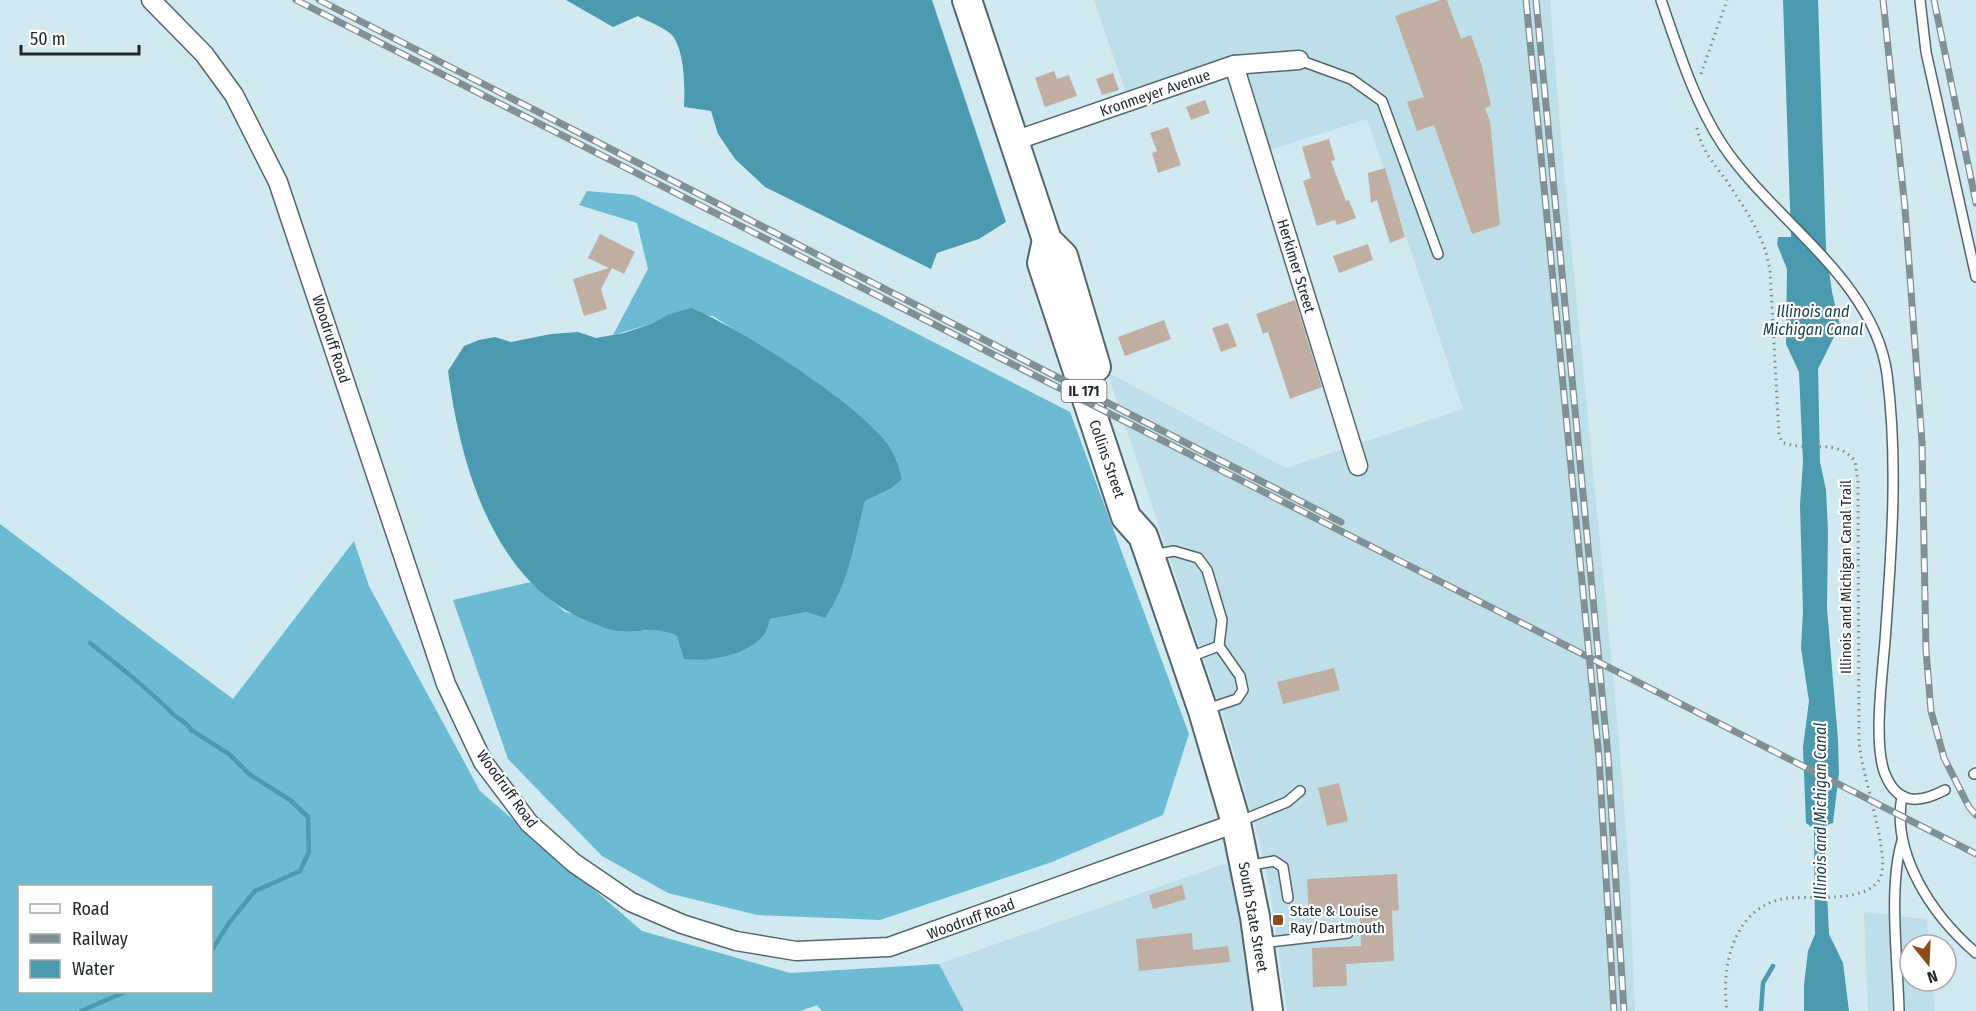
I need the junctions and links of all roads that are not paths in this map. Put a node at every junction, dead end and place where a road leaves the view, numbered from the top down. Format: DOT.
graph roads {
  1 [pos="151,0"];
  2 [pos="967,0"];
  3 [pos="1661,0"];
  4 [pos="1920,0"];
  5 [pos="1299,60"];
  6 [pos="1234,65"];
  7 [pos="1014,141"];
  8 [pos="1438,254"];
  9 [pos="1976,277"];
  10 [pos="1358,466"];
  11 [pos="1146,546"];
  12 [pos="1219,646"];
  13 [pos="1185,658"];
  14 [pos="1203,711"];
  15 [pos="1945,790"];
  16 [pos="1300,791"];
  17 [pos="1902,796"];
  18 [pos="1236,823"];
  19 [pos="1902,841"];
  20 [pos="1245,866"];
  21 [pos="1288,898"];
  22 [pos="1348,933"];
  23 [pos="1259,943"];
  24 [pos="1976,953"];
  25 [pos="1268,1011"];
  26 [pos="1899,1011"];
  1 -- 18 [label="street, Woodruff Road"];
  2 -- 7 [label="main road, Collins Street / IL 171"];
  3 -- 17 [label="lane"];
  4 -- 9 [label="lane"];
  5 -- 6 [label="street, Kronmeyer Avenue"];
  5 -- 8 [label="lane"];
  6 -- 7 [label="street, Kronmeyer Avenue"];
  6 -- 10 [label="street, Herkimer Street"];
  7 -- 11 [label="main road, Collins Street / IL 171"];
  11 -- 12 [label="lane"];
  11 -- 13 [label="main road, Collins Street / IL 171"];
  12 -- 13 [label="lane"];
  12 -- 14 [label="lane"];
  13 -- 14 [label="main road, Collins Street / IL 171"];
  14 -- 18 [label="main road, Collins Street / IL 171"];
  15 -- 17 [label="lane"];
  16 -- 18 [label="lane"];
  17 -- 19 [label="lane"];
  18 -- 20 [label="main road, South State Street / IL 171"];
  19 -- 24 [label="lane"];
  19 -- 26 [label="lane"];
  20 -- 21 [label="lane"];
  20 -- 23 [label="main road, South State Street / IL 171"];
  22 -- 23 [label="lane"];
  23 -- 25 [label="main road, South State Street / IL 171"];
}
